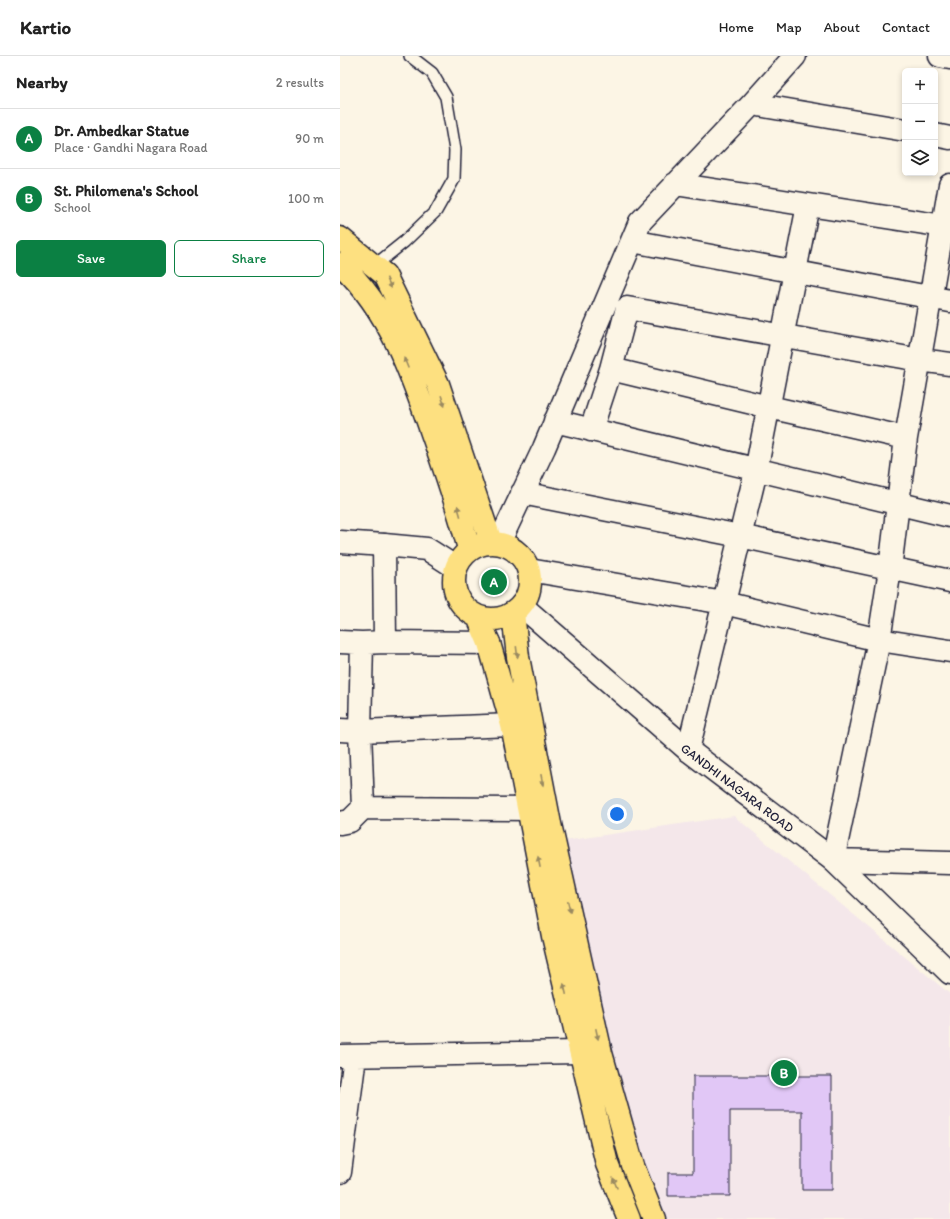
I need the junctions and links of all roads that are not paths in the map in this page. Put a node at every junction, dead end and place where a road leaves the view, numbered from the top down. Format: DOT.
graph roads {
  1 [pos="410,56"];
  2 [pos="795,56"];
  3 [pos="940,56"];
  4 [pos="950,58"];
  5 [pos="752,104"];
  6 [pos="902,129"];
  7 [pos="938,136"];
  8 [pos="950,138"];
  9 [pos="675,184"];
  10 [pos="950,185"];
  11 [pos="808,205"];
  12 [pos="947,226"];
  13 [pos="340,238"];
  14 [pos="632,241"];
  15 [pos="340,264"];
  16 [pos="374,266"];
  17 [pos="795,272"];
  18 [pos="941,299"];
  19 [pos="782,336"];
  20 [pos="920,360"];
  21 [pos="950,364"];
  22 [pos="611,369"];
  23 [pos="769,407"];
  24 [pos="555,421"];
  25 [pos="591,430"];
  26 [pos="906,438"];
  27 [pos="756,471"];
  28 [pos="522,493"];
  29 [pos="898,504"];
  30 [pos="950,516"];
  31 [pos="740,536"];
  32 [pos="340,542"];
  33 [pos="495,542"];
  34 [pos="384,544"];
  35 [pos="469,549"];
  36 [pos="455,567"];
  37 [pos="890,569"];
  38 [pos="529,570"];
  39 [pos="950,581"];
  40 [pos="724,603"];
  41 [pos="517,610"];
  42 [pos="478,617"];
  43 [pos="879,640"];
  44 [pos="340,642"];
  45 [pos="385,642"];
  46 [pos="362,643"];
  47 [pos="489,643"];
  48 [pos="950,651"];
  49 [pos="512,725"];
  50 [pos="350,731"];
  51 [pos="688,750"];
  52 [pos="363,808"];
  53 [pos="528,809"];
  54 [pos="340,823"];
  55 [pos="833,860"];
  56 [pos="950,863"];
  57 [pos="950,973"];
  58 [pos="580,1052"];
  59 [pos="348,1056"];
  60 [pos="342,1135"];
  61 [pos="340,1172"];
  62 [pos="630,1219"];
  63 [pos="654,1219"];
  1 -- 16 [label="lane"];
  2 -- 5 [label="street"];
  3 -- 4 [label="street"];
  5 -- 6 [label="street"];
  5 -- 9 [label="street"];
  7 -- 8 [label="street"];
  9 -- 11 [label="street"];
  9 -- 14 [label="street"];
  10 -- 12 [label="street"];
  11 -- 12 [label="street"];
  11 -- 17 [label="street"];
  12 -- 18 [label="street"];
  13 -- 16 [label="main road"];
  14 -- 17 [label="street"];
  14 -- 24 [label="street"];
  35 -- 15 [label="main road, one-way"];
  16 -- 33 [label="main road, one-way"];
  17 -- 18 [label="street"];
  17 -- 19 [label="street"];
  18 -- 20 [label="street"];
  19 -- 20 [label="street"];
  19 -- 22 [label="street"];
  19 -- 23 [label="street"];
  20 -- 21 [label="street"];
  20 -- 26 [label="street"];
  22 -- 23 [label="street"];
  22 -- 25 [label="street"];
  23 -- 26 [label="street"];
  23 -- 27 [label="street"];
  24 -- 25 [label="street"];
  24 -- 28 [label="street"];
  25 -- 27 [label="street"];
  26 -- 29 [label="street"];
  27 -- 29 [label="street"];
  27 -- 31 [label="street"];
  28 -- 31 [label="street"];
  28 -- 33 [label="street"];
  29 -- 30 [label="street"];
  29 -- 37 [label="street"];
  31 -- 37 [label="street"];
  31 -- 40 [label="street"];
  32 -- 34 [label="street"];
  33 -- 35 [label="main road"];
  33 -- 38 [label="main road"];
  34 -- 36 [label="street"];
  34 -- 45 [label="street"];
  35 -- 36 [label="main road"];
  36 -- 42 [label="main road"];
  37 -- 39 [label="street"];
  37 -- 43 [label="street"];
  38 -- 40 [label="street"];
  38 -- 41 [label="main road"];
  40 -- 43 [label="street"];
  40 -- 51 [label="street"];
  41 -- 42 [label="main road"];
  41 -- 51 [label="street, GANDHI NAGARA ROAD"];
  41 -- 63 [label="main road, one-way"];
  42 -- 47 [label="main road"];
  43 -- 48 [label="street"];
  43 -- 55 [label="street"];
  44 -- 46 [label="street"];
  45 -- 46 [label="street"];
  45 -- 47 [label="street"];
  46 -- 50 [label="street"];
  47 -- 49 [label="main road"];
  49 -- 50 [label="street"];
  49 -- 53 [label="main road"];
  50 -- 52 [label="street"];
  51 -- 55 [label="street, GANDHI NAGARA ROAD"];
  52 -- 53 [label="street"];
  52 -- 54 [label="street"];
  58 -- 53 [label="main road, one-way"];
  55 -- 56 [label="street"];
  55 -- 57 [label="street, GANDHI NAGARA ROAD"];
  58 -- 59 [label="street"];
  62 -- 58 [label="main road, one-way"];
  59 -- 60 [label="street"];
  60 -- 61 [label="street"];
}
